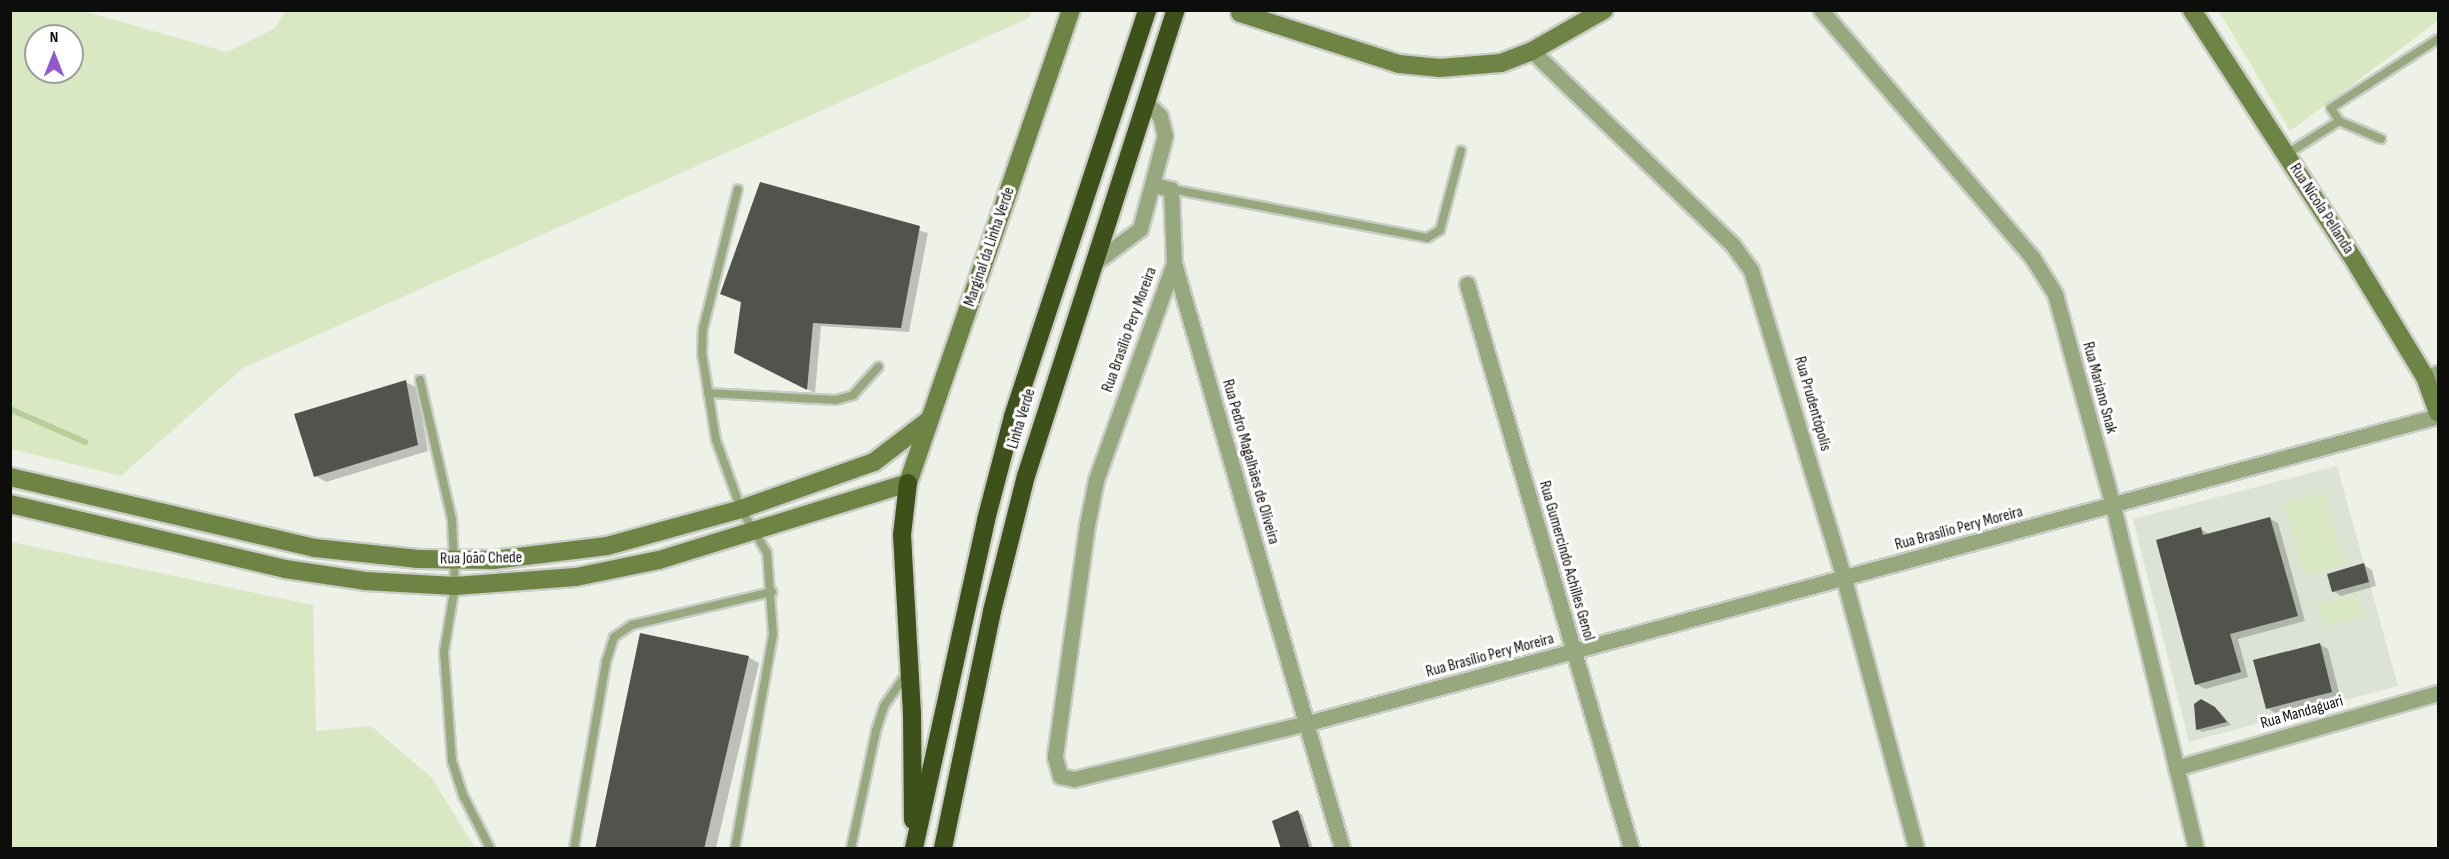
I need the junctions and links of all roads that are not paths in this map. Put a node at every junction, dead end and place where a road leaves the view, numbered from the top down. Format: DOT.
graph roads {
  1 [pos="1071,10"];
  2 [pos="1147,10"];
  3 [pos="1176,10"];
  4 [pos="1604,10"];
  5 [pos="1821,10"];
  6 [pos="2192,10"];
  7 [pos="1240,13"];
  8 [pos="2439,39"];
  9 [pos="1532,51"];
  10 [pos="1146,102"];
  11 [pos="2338,121"];
  12 [pos="2381,139"];
  13 [pos="1461,151"];
  14 [pos="2286,155"];
  15 [pos="1153,185"];
  16 [pos="738,189"];
  17 [pos="1171,189"];
  18 [pos="1174,263"];
  19 [pos="1093,264"];
  20 [pos="1467,284"];
  21 [pos="878,367"];
  22 [pos="2432,375"];
  23 [pos="420,380"];
  24 [pos="708,393"];
  25 [pos="2439,415"];
  26 [pos="931,418"];
  27 [pos="10,477"];
  28 [pos="908,483"];
  29 [pos="10,504"];
  30 [pos="2112,506"];
  31 [pos="741,509"];
  32 [pos="166,514"];
  33 [pos="753,532"];
  34 [pos="161,540"];
  35 [pos="455,561"];
  36 [pos="1844,579"];
  37 [pos="455,586"];
  38 [pos="772,592"];
  39 [pos="1574,652"];
  40 [pos="910,668"];
  41 [pos="2439,693"];
  42 [pos="1308,723"];
  43 [pos="2176,768"];
  44 [pos="490,849"];
  45 [pos="574,849"];
  46 [pos="735,849"];
  47 [pos="851,849"];
  48 [pos="914,849"];
  49 [pos="943,849"];
  50 [pos="1342,849"];
  51 [pos="1631,849"];
  52 [pos="1916,849"];
  53 [pos="2196,849"];
  1 -- 26 [label="main road, Marginal da Linha Verde"];
  2 -- 48 [label="highway, Linha Verde"];
  3 -- 10 [label="highway, Linha Verde"];
  4 -- 9 [label="main road"];
  5 -- 30 [label="street, Rua Mariano Snak"];
  6 -- 14 [label="main road, Rua Nicola Pellanda"];
  7 -- 9 [label="main road"];
  8 -- 11 [label="lane"];
  9 -- 36 [label="street, Rua Prudentópolis"];
  10 -- 15 [label="street"];
  10 -- 19 [label="highway, Linha Verde"];
  11 -- 12 [label="lane"];
  11 -- 14 [label="lane"];
  13 -- 17 [label="lane"];
  14 -- 22 [label="main road, Rua Nicola Pellanda"];
  15 -- 17 [label="street"];
  15 -- 19 [label="street"];
  16 -- 24 [label="lane"];
  17 -- 18 [label="street, Rua Pedro Magalhães de Oliveira"];
  18 -- 42 [label="street, Rua Pedro Magalhães de Oliveira"];
  18 -- 42 [label="street, Rua Brasílio Pery Moreira"];
  19 -- 49 [label="highway, Linha Verde"];
  20 -- 39 [label="street, Rua Gumercindo Achilles Genol"];
  21 -- 24 [label="lane"];
  22 -- 25 [label="main road, Rua Nicola Pellanda"];
  23 -- 35 [label="lane"];
  24 -- 31 [label="lane"];
  25 -- 30 [label="street, Rua Brasílio Pery Moreira"];
  26 -- 28 [label="main road, Marginal da Linha Verde"];
  26 -- 31 [label="main road, Rua João Chede"];
  27 -- 32 [label="main road, Rua João Chede"];
  28 -- 33 [label="main road, Rua João Chede"];
  28 -- 40 [label="highway"];
  29 -- 34 [label="main road, Rua João Chede"];
  30 -- 36 [label="street, Rua Brasílio Pery Moreira"];
  30 -- 43 [label="street, Rua Mariano Snak"];
  31 -- 33 [label="lane"];
  31 -- 35 [label="main road, Rua João Chede"];
  32 -- 34 [label="main road"];
  32 -- 35 [label="main road, Rua João Chede"];
  33 -- 37 [label="main road, Rua João Chede"];
  33 -- 38 [label="lane"];
  34 -- 37 [label="main road, Rua João Chede"];
  35 -- 37 [label="lane"];
  36 -- 39 [label="street, Rua Brasílio Pery Moreira"];
  36 -- 52 [label="street, Rua Prudentópolis"];
  37 -- 44 [label="lane"];
  38 -- 45 [label="lane"];
  38 -- 46 [label="lane"];
  39 -- 42 [label="street, Rua Brasílio Pery Moreira"];
  39 -- 51 [label="street, Rua Gumercindo Achilles Genol"];
  40 -- 47 [label="lane"];
  40 -- 48 [label="highway"];
  41 -- 43 [label="street, Rua Mandaguari"];
  42 -- 50 [label="street, Rua Pedro Magalhães de Oliveira"];
  43 -- 53 [label="street, Rua Mariano Snak"];
}
